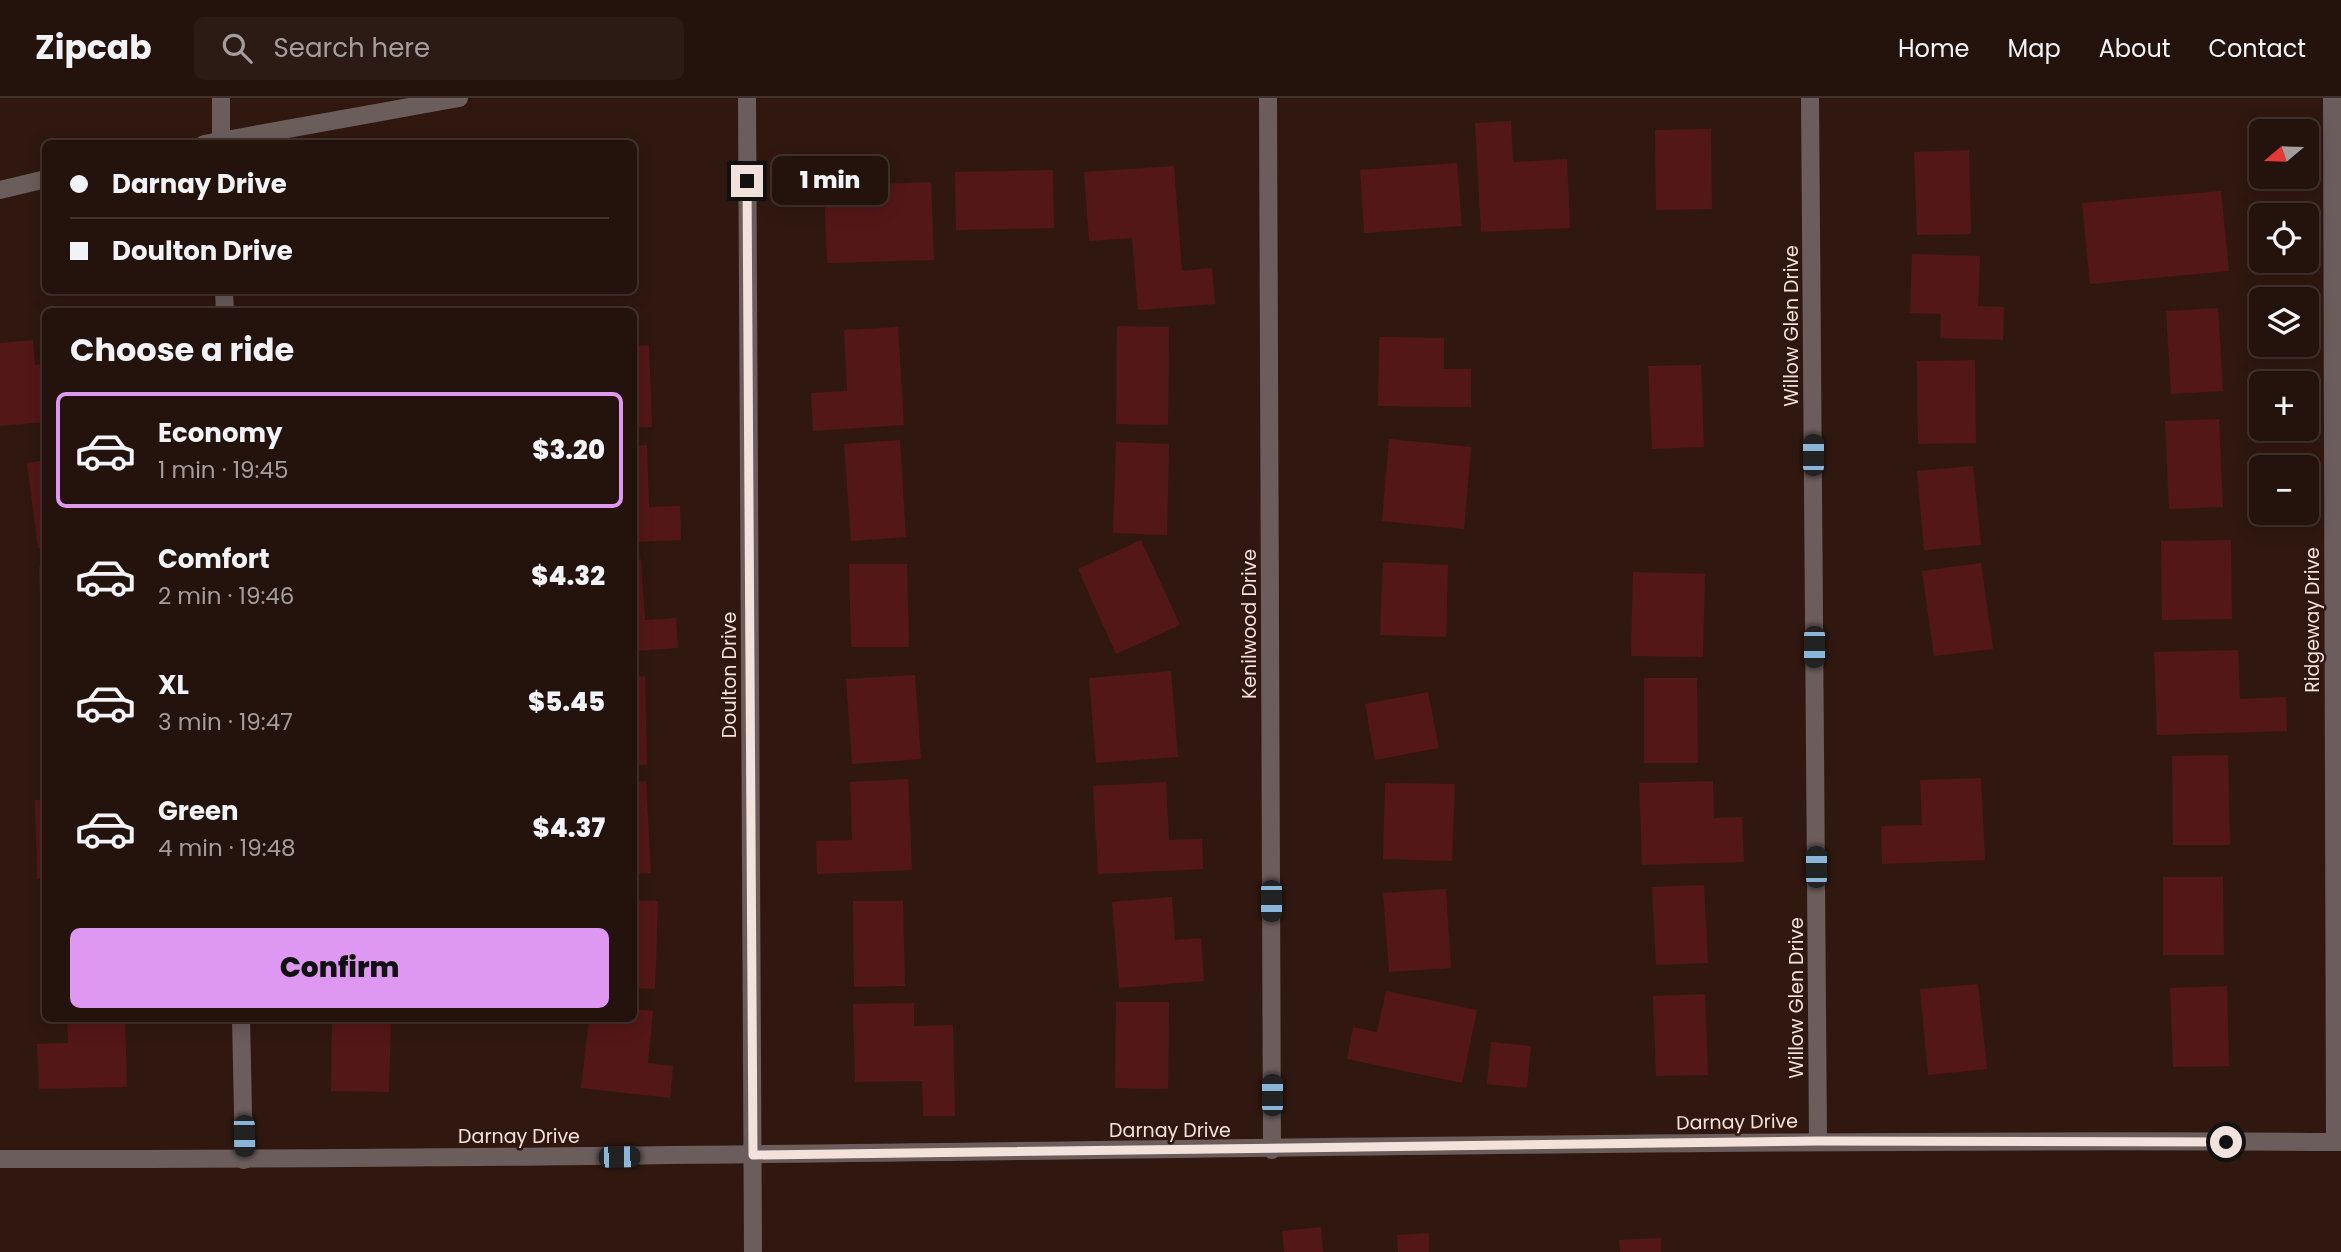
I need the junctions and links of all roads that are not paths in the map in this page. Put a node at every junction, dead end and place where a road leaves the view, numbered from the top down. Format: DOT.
graph roads {
  1 [pos="221,98"];
  2 [pos="459,98"];
  3 [pos="747,98"];
  4 [pos="1268,98"];
  5 [pos="1810,98"];
  6 [pos="2332,98"];
  7 [pos="215,140"];
  8 [pos="226,140"];
  9 [pos="42,180"];
  10 [pos="0,190"];
  11 [pos="241,1022"];
  12 [pos="1818,1141"];
  13 [pos="2338,1142"];
  14 [pos="1272,1150"];
  15 [pos="753,1155"];
  16 [pos="0,1159"];
  17 [pos="244,1160"];
  18 [pos="753,1252"];
  1 -- 7 [label="street"];
  2 -- 8 [label="street"];
  3 -- 15 [label="street, Doulton Drive"];
  4 -- 14 [label="street, Kenilwood Drive"];
  5 -- 12 [label="street, Willow Glen Drive"];
  6 -- 13 [label="street, Ridgeway Drive"];
  9 -- 10 [label="street"];
  11 -- 17 [label="street"];
  12 -- 13 [label="street, Darnay Drive"];
  12 -- 14 [label="street, Darnay Drive"];
  14 -- 15 [label="street, Darnay Drive"];
  15 -- 17 [label="street, Darnay Drive"];
  15 -- 18 [label="street, Doulton Drive"];
  16 -- 17 [label="street, Darnay Drive"];
}
